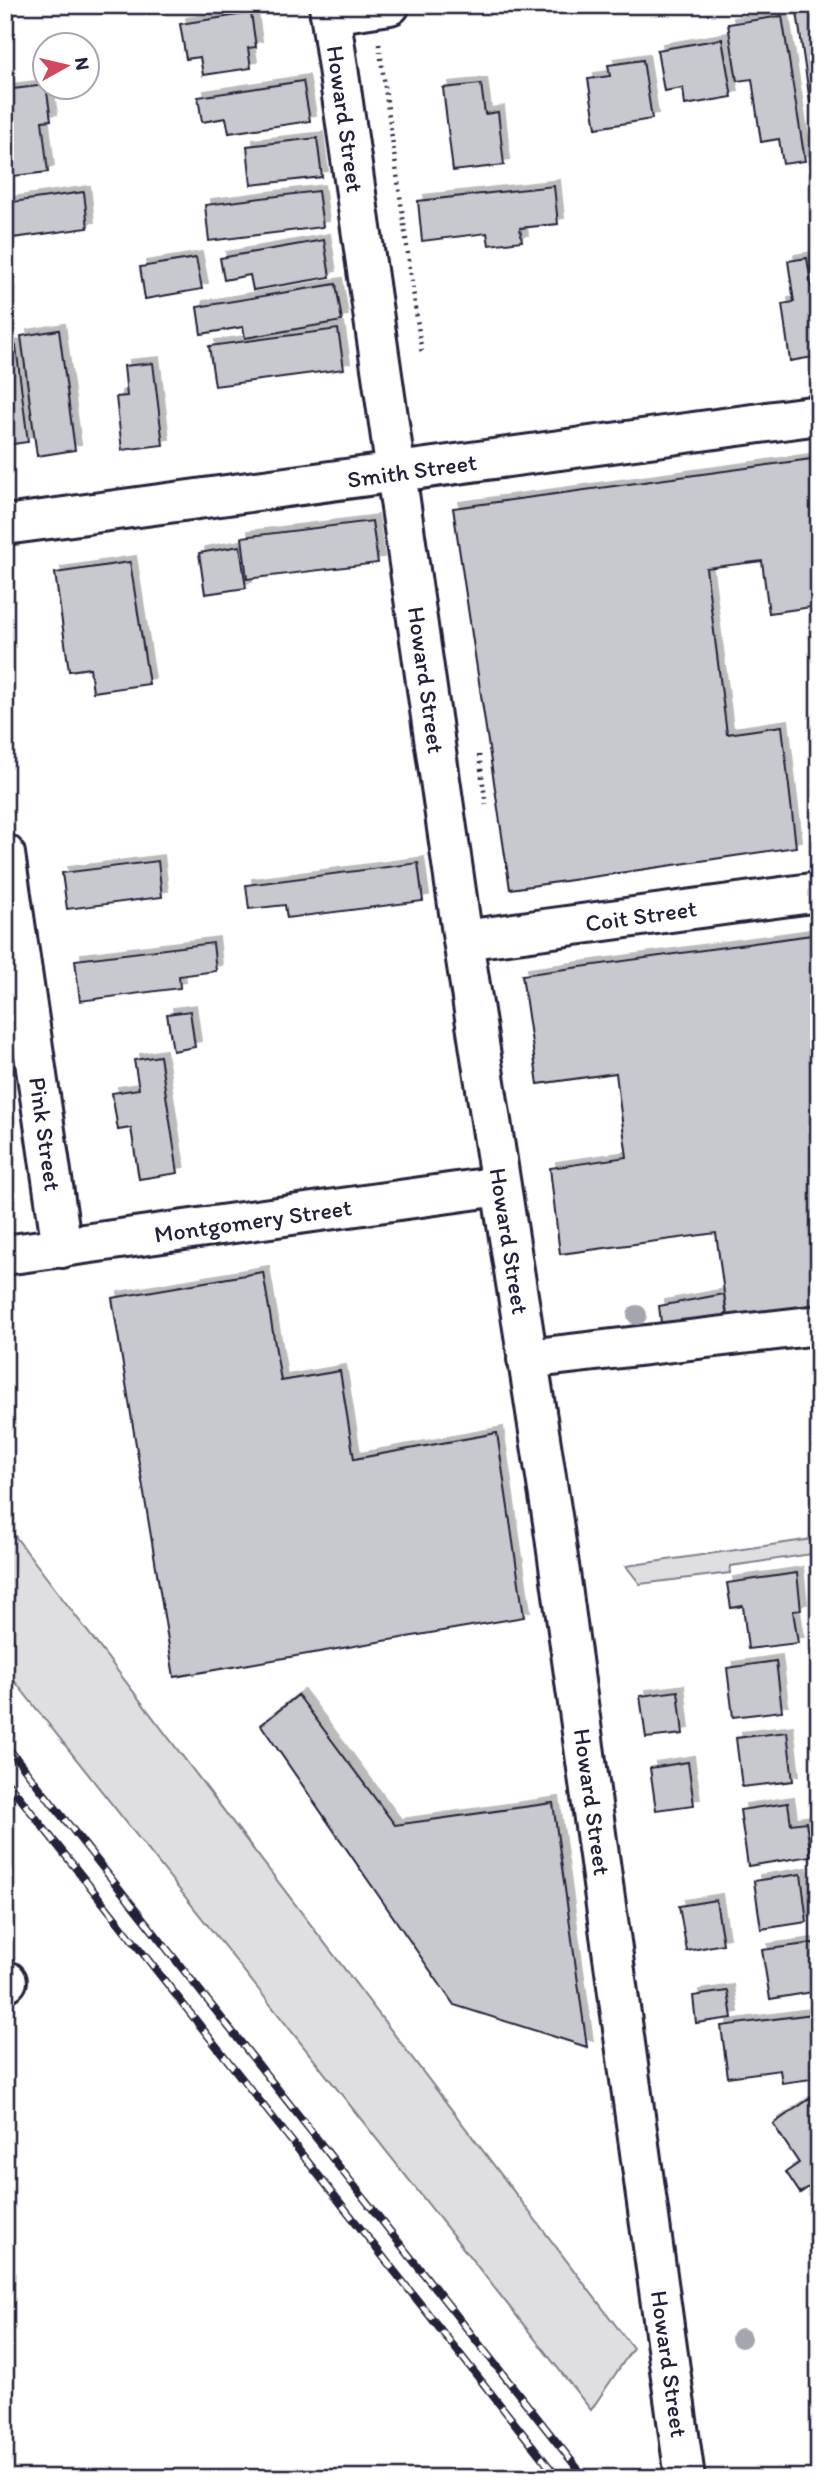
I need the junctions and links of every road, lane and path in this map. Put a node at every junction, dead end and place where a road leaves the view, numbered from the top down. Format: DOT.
graph roads {
  1 [pos="390,5"];
  2 [pos="330,9"];
  3 [pos="819,415"];
  4 [pos="396,473"];
  5 [pos="5,525"];
  6 [pos="5,854"];
  7 [pos="819,892"];
  8 [pos="463,940"];
  9 [pos="500,1186"];
  10 [pos="62,1248"];
  11 [pos="5,1255"];
  12 [pos="819,1325"];
  13 [pos="527,1359"];
  14 [pos="685,2478"];
  1 -- 2 [label="street"];
  2 -- 4 [label="street, Howard Street"];
  3 -- 4 [label="street, Smith Street"];
  4 -- 5 [label="street, Smith Street"];
  4 -- 8 [label="street, Howard Street"];
  6 -- 10 [label="street, Pink Street"];
  7 -- 8 [label="street, Coit Street"];
  8 -- 9 [label="street, Howard Street"];
  9 -- 10 [label="street, Montgomery Street"];
  9 -- 13 [label="street, Howard Street"];
  10 -- 11 [label="street, Montgomery Street"];
  12 -- 13 [label="street"];
  13 -- 14 [label="street, Howard Street"];
}
